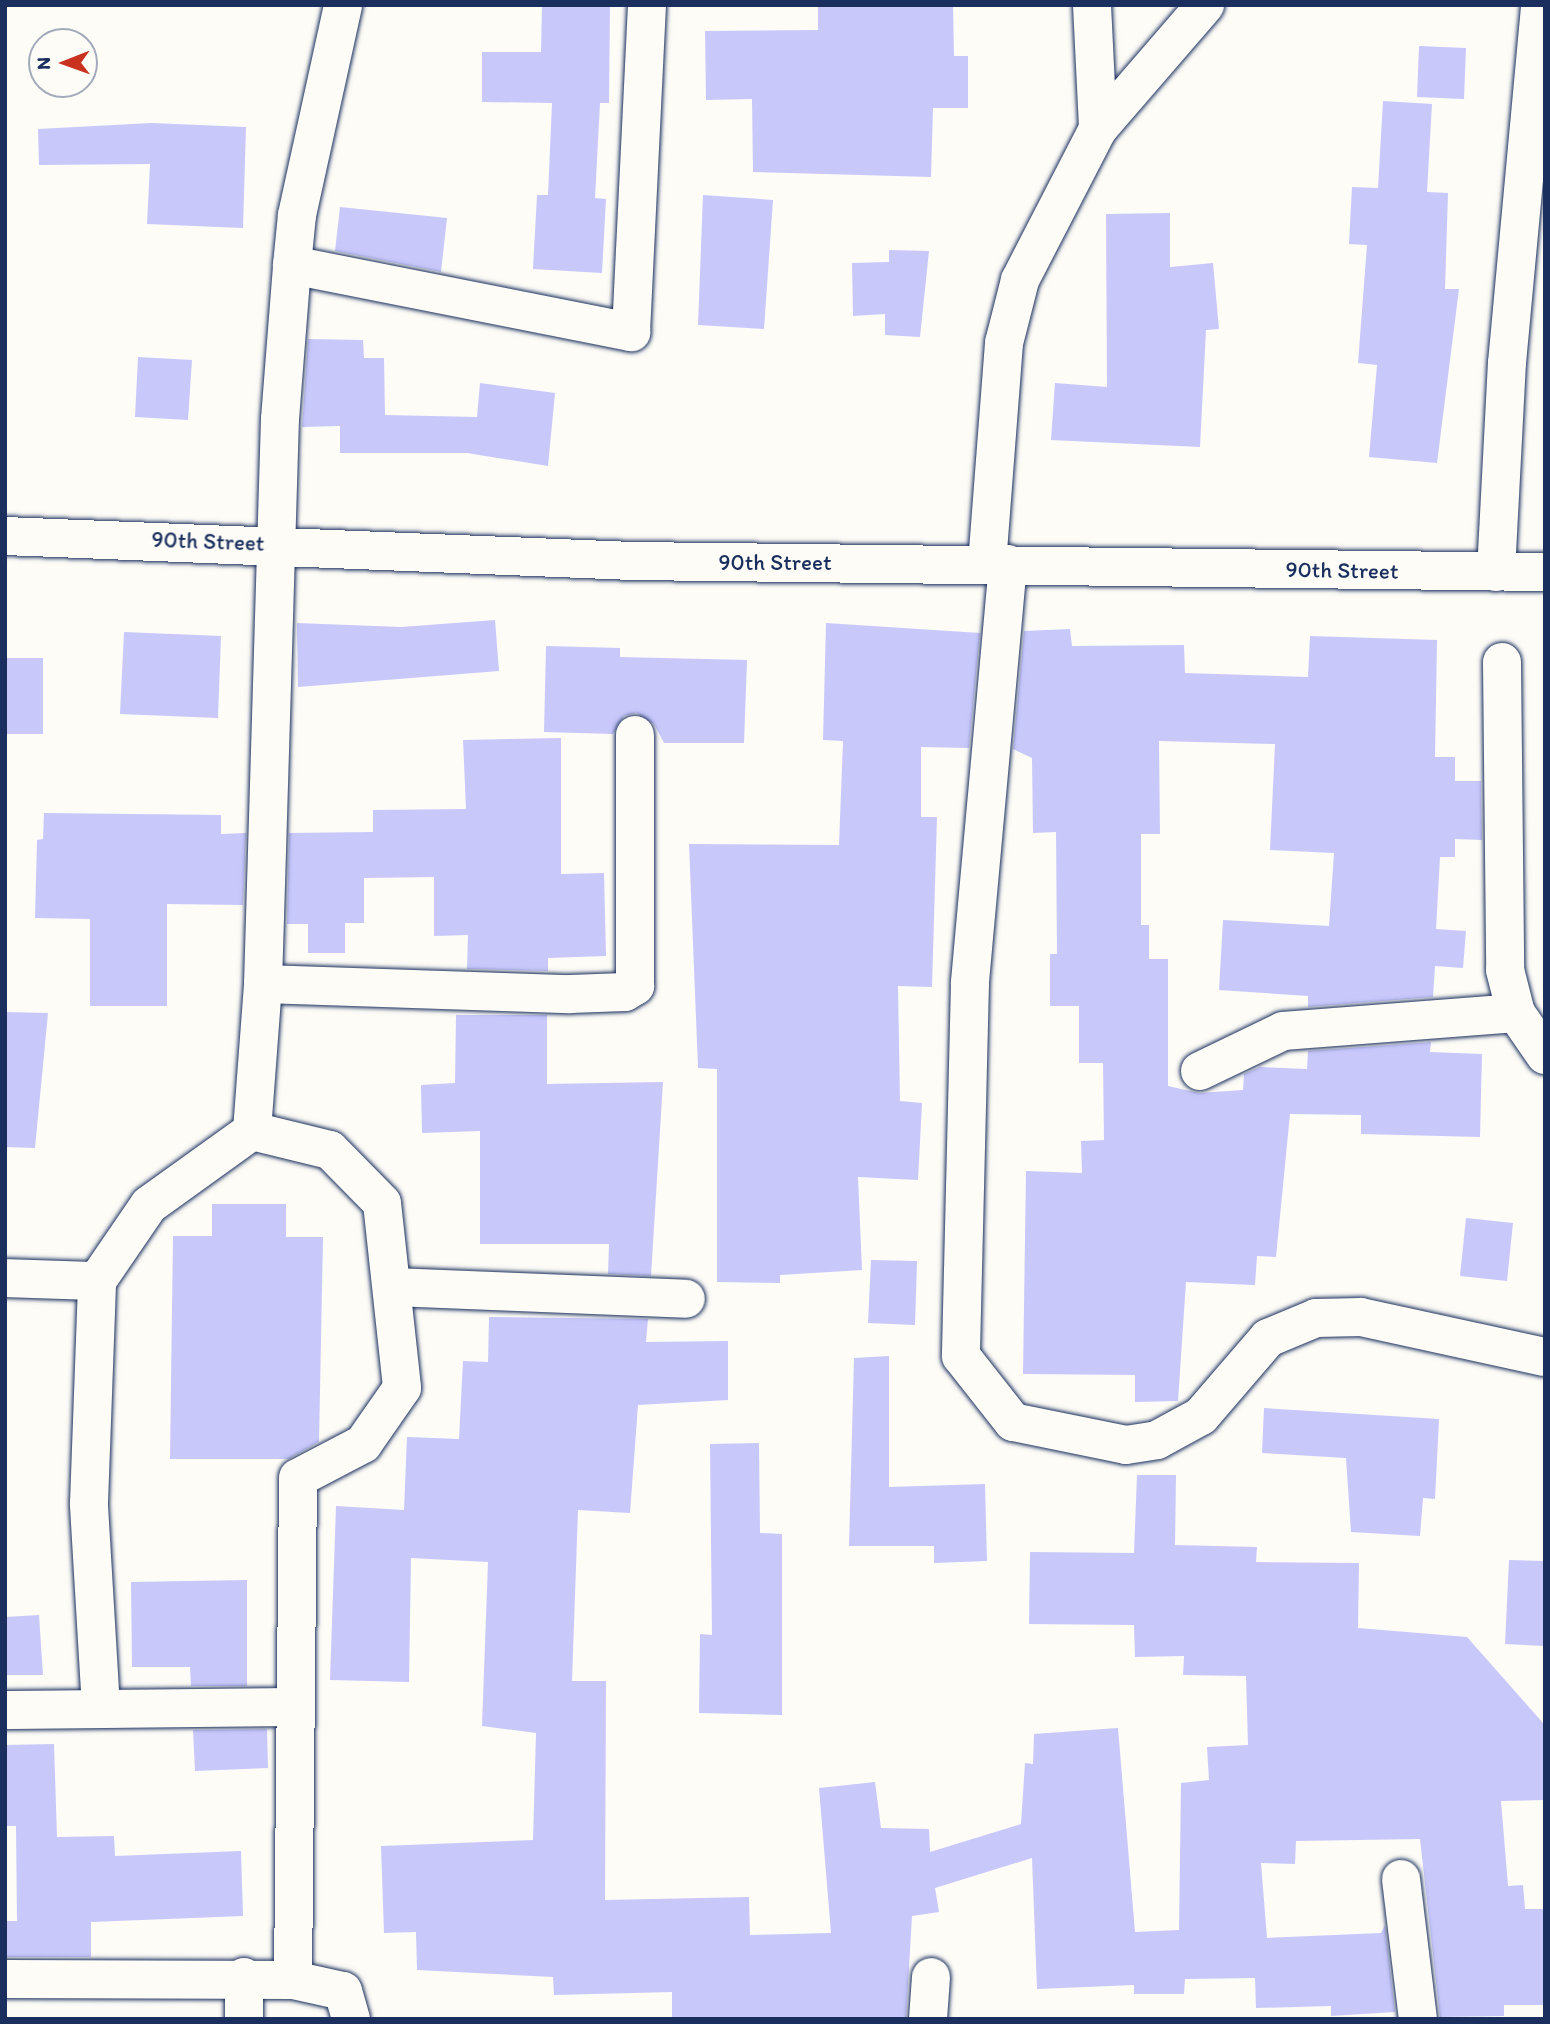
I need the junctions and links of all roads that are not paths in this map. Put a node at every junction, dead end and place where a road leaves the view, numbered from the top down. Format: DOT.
graph roads {
  1 [pos="344,5"];
  2 [pos="647,5"];
  3 [pos="1092,5"];
  4 [pos="1205,5"];
  5 [pos="1540,5"];
  6 [pos="1098,129"];
  7 [pos="292,265"];
  8 [pos="5,536"];
  9 [pos="278,544"];
  10 [pos="998,564"];
  11 [pos="1496,572"];
  12 [pos="1545,572"];
  13 [pos="1502,662"];
  14 [pos="635,735"];
  15 [pos="263,984"];
  16 [pos="1516,1013"];
  17 [pos="1545,1055"];
  18 [pos="1200,1071"];
  19 [pos="251,1131"];
  20 [pos="5,1278"];
  21 [pos="97,1280"];
  22 [pos="393,1287"];
  23 [pos="686,1299"];
  24 [pos="1545,1357"];
  25 [pos="296,1707"];
  26 [pos="101,1708"];
  27 [pos="5,1710"];
  28 [pos="1401,1879"];
  29 [pos="244,1977"];
  30 [pos="931,1977"];
  31 [pos="5,1979"];
  32 [pos="293,1980"];
  33 [pos="244,2019"];
  34 [pos="351,2019"];
  35 [pos="928,2019"];
  36 [pos="1418,2019"];
  1 -- 7 [label="street"];
  2 -- 7 [label="street"];
  3 -- 6 [label="street"];
  4 -- 6 [label="street"];
  5 -- 11 [label="street"];
  6 -- 10 [label="street"];
  7 -- 9 [label="street"];
  8 -- 9 [label="street, 90th Street"];
  9 -- 10 [label="street, 90th Street"];
  9 -- 15 [label="street"];
  10 -- 11 [label="street, 90th Street"];
  10 -- 24 [label="street"];
  11 -- 12 [label="street, 90th Street"];
  13 -- 16 [label="street"];
  14 -- 15 [label="street"];
  15 -- 19 [label="street"];
  16 -- 17 [label="street"];
  16 -- 18 [label="street"];
  19 -- 21 [label="street"];
  19 -- 22 [label="street"];
  20 -- 21 [label="street"];
  21 -- 26 [label="street"];
  22 -- 23 [label="street"];
  22 -- 25 [label="street"];
  25 -- 26 [label="street"];
  25 -- 32 [label="street"];
  26 -- 27 [label="street"];
  28 -- 36 [label="street"];
  29 -- 31 [label="street"];
  29 -- 32 [label="street"];
  29 -- 33 [label="street"];
  30 -- 35 [label="street"];
  32 -- 34 [label="street"];
}
